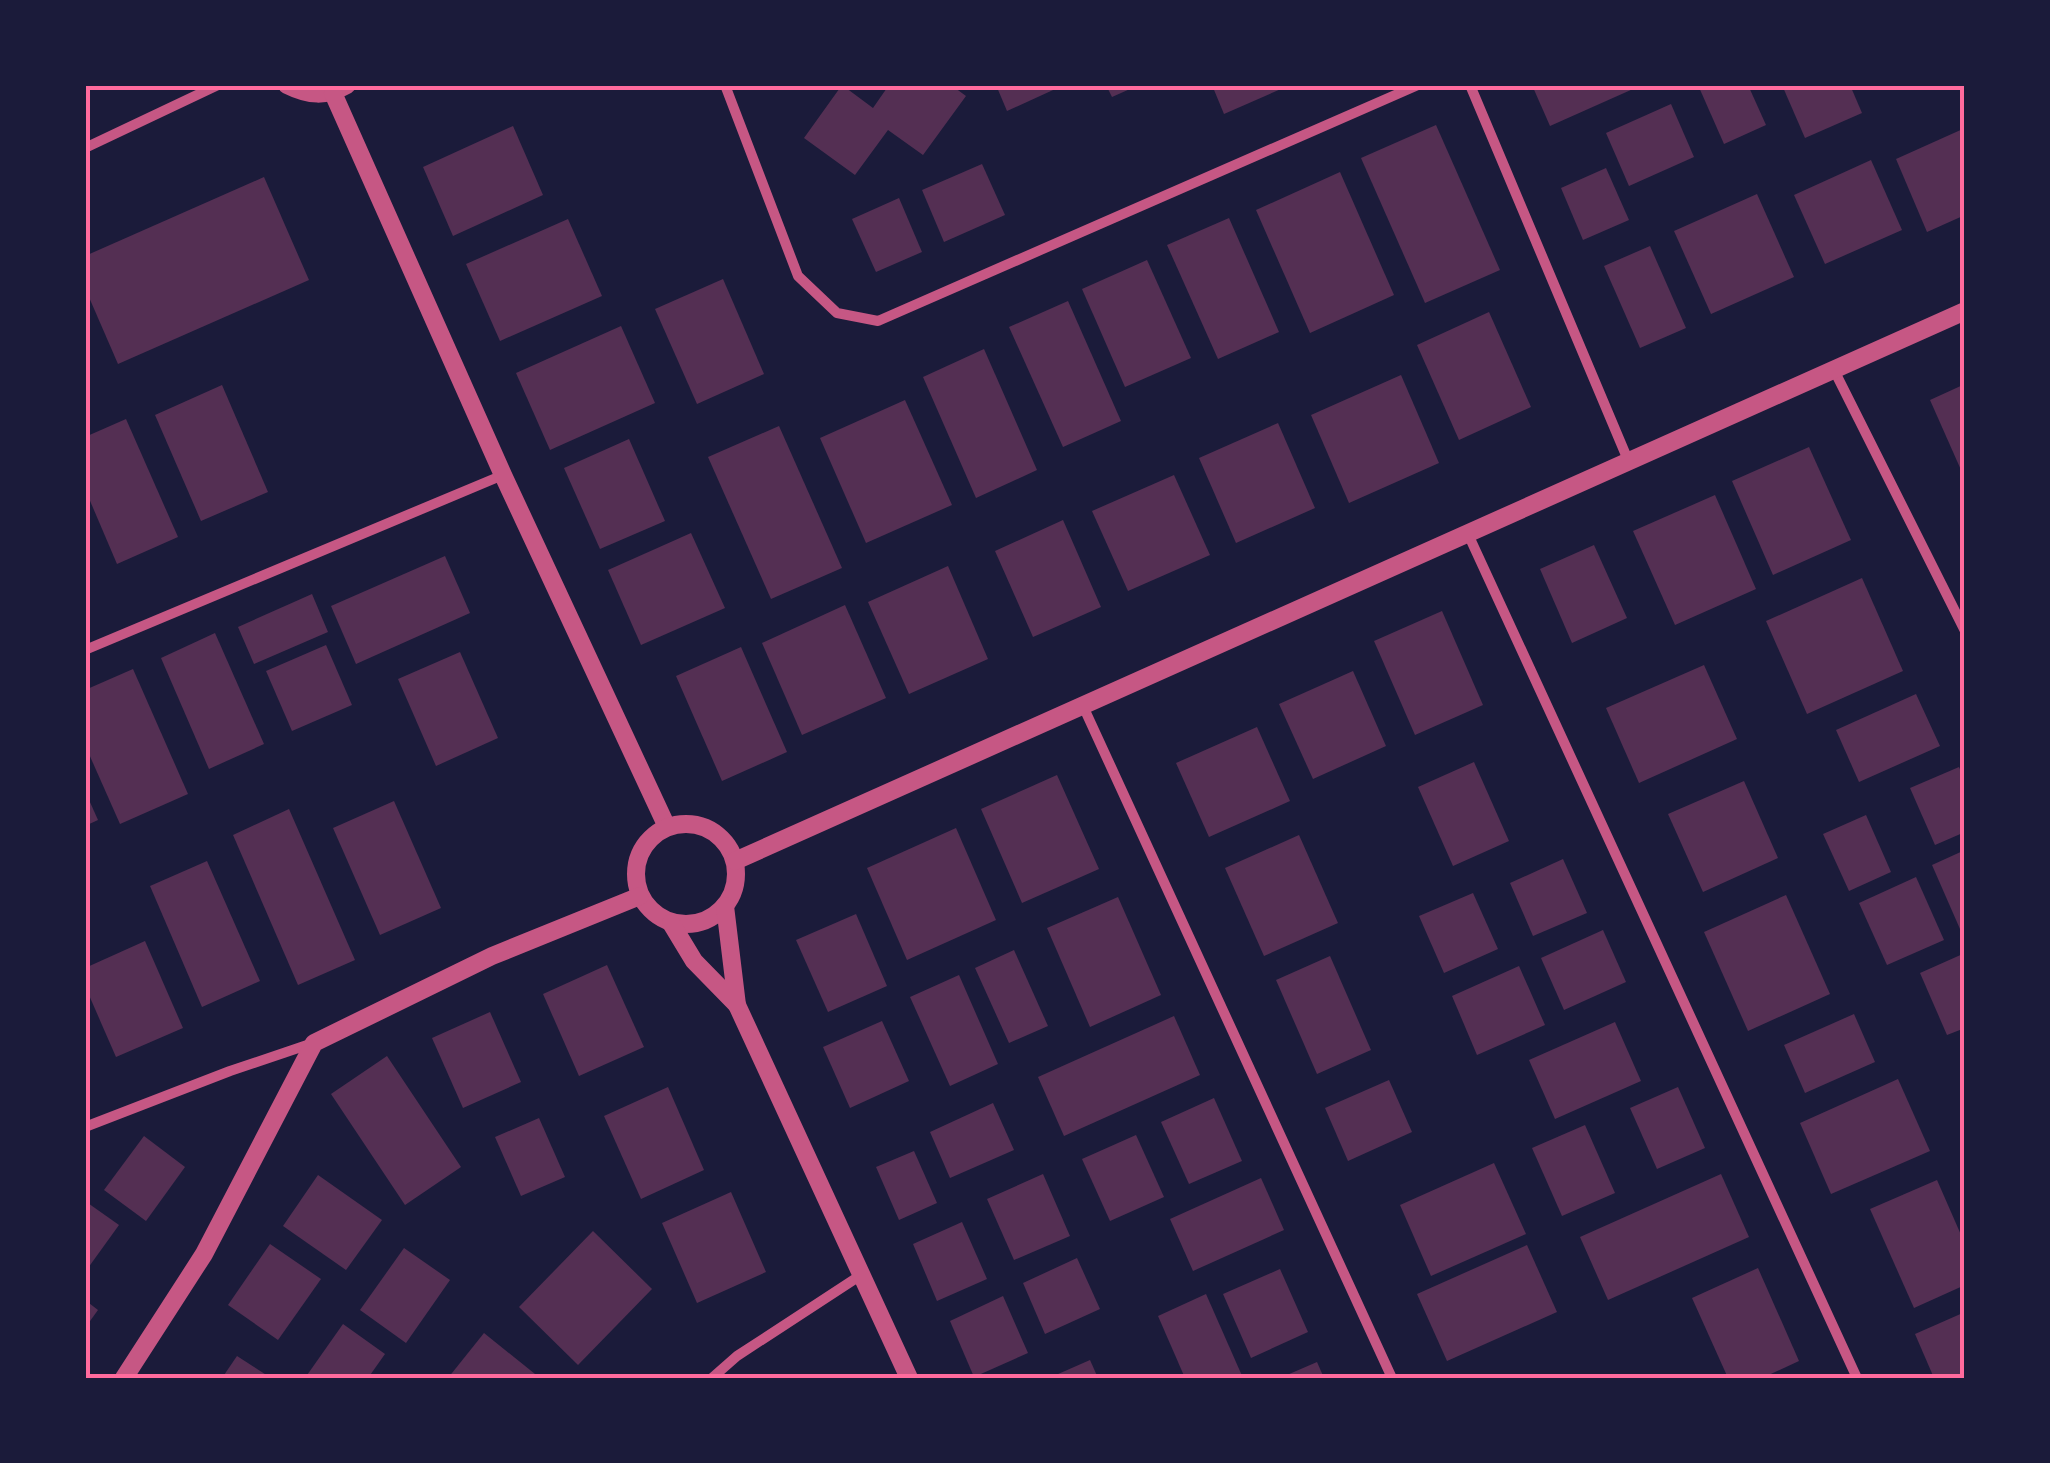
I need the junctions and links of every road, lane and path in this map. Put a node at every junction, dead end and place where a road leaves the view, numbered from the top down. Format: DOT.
graph roads {
  1 [pos="218,85"];
  2 [pos="287,85"];
  3 [pos="725,85"];
  4 [pos="1418,85"];
  5 [pos="1470,85"];
  6 [pos="340,89"];
  7 [pos="85,148"];
  8 [pos="1965,312"];
  9 [pos="1834,370"];
  10 [pos="1628,460"];
  11 [pos="502,474"];
  12 [pos="1468,534"];
  13 [pos="1965,631"];
  14 [pos="85,650"];
  15 [pos="1083,706"];
  16 [pos="668,827"];
  17 [pos="735,861"];
  18 [pos="640,896"];
  19 [pos="726,906"];
  20 [pos="671,922"];
  21 [pos="737,1005"];
  22 [pos="314,1043"];
  23 [pos="85,1127"];
  24 [pos="861,1276"];
  25 [pos="124,1378"];
  26 [pos="712,1378"];
  27 [pos="909,1378"];
  28 [pos="1392,1378"];
  29 [pos="1857,1378"];
  1 -- 7 [label="street"];
  2 -- 6 [label="street"];
  3 -- 4 [label="street"];
  5 -- 10 [label="street"];
  6 -- 11 [label="street"];
  8 -- 9 [label="street"];
  9 -- 10 [label="street"];
  9 -- 13 [label="street"];
  10 -- 12 [label="street"];
  11 -- 14 [label="street"];
  11 -- 16 [label="street"];
  12 -- 15 [label="street"];
  12 -- 29 [label="street"];
  15 -- 17 [label="street"];
  15 -- 28 [label="street"];
  16 -- 17 [label="street"];
  16 -- 18 [label="street"];
  17 -- 19 [label="street"];
  18 -- 20 [label="street"];
  18 -- 22 [label="street"];
  19 -- 20 [label="street"];
  19 -- 21 [label="street"];
  20 -- 21 [label="street"];
  21 -- 24 [label="street"];
  22 -- 23 [label="street"];
  22 -- 25 [label="street"];
  24 -- 26 [label="street"];
  24 -- 27 [label="street"];
}
